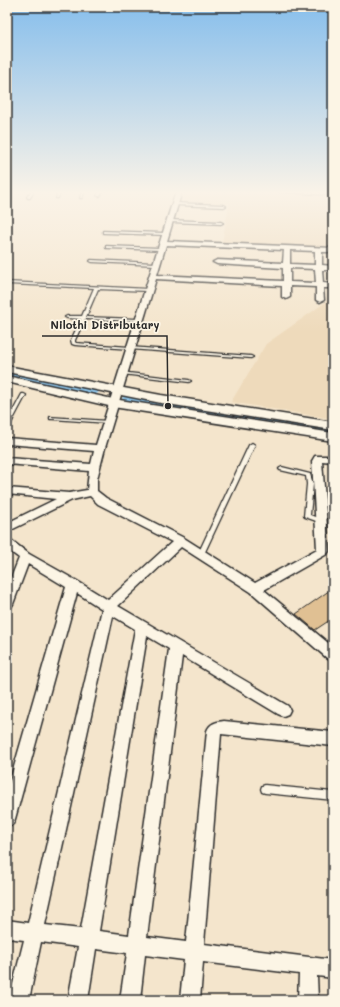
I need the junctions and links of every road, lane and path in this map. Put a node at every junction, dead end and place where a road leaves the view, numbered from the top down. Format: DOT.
graph roads {
  1 [pos="139,238"];
  2 [pos="164,238"];
  3 [pos="163,242"];
  4 [pos="106,247"];
  5 [pos="288,248"];
  6 [pos="318,250"];
  7 [pos="333,250"];
  8 [pos="92,261"];
  9 [pos="217,262"];
  10 [pos="156,264"];
  11 [pos="255,264"];
  12 [pos="287,265"];
  13 [pos="319,267"];
  14 [pos="333,268"];
  15 [pos="152,277"];
  16 [pos="7,283"];
  17 [pos="286,284"];
  18 [pos="319,286"];
  19 [pos="333,286"];
  20 [pos="97,287"];
  21 [pos="148,290"];
  22 [pos="286,297"];
  23 [pos="320,300"];
  24 [pos="67,317"];
  25 [pos="84,318"];
  26 [pos="138,320"];
  27 [pos="130,348"];
  28 [pos="251,357"];
  29 [pos="7,369"];
  30 [pos="122,373"];
  31 [pos="7,379"];
  32 [pos="189,381"];
  33 [pos="24,395"];
  34 [pos="115,397"];
  35 [pos="52,418"];
  36 [pos="108,422"];
  37 [pos="333,426"];
  38 [pos="7,428"];
  39 [pos="333,437"];
  40 [pos="7,441"];
  41 [pos="252,446"];
  42 [pos="100,448"];
  43 [pos="333,459"];
  44 [pos="7,461"];
  45 [pos="95,468"];
  46 [pos="282,469"];
  47 [pos="7,491"];
  48 [pos="92,492"];
  49 [pos="69,497"];
  50 [pos="321,520"];
  51 [pos="7,528"];
  52 [pos="180,541"];
  53 [pos="7,543"];
  54 [pos="328,552"];
  55 [pos="201,554"];
  56 [pos="25,557"];
  57 [pos="73,584"];
  58 [pos="255,589"];
  59 [pos="10,590"];
  60 [pos="7,604"];
  61 [pos="109,607"];
  62 [pos="142,626"];
  63 [pos="176,647"];
  64 [pos="333,655"];
  65 [pos="283,710"];
  66 [pos="333,739"];
  67 [pos="265,789"];
  68 [pos="333,796"];
  69 [pos="7,818"];
  70 [pos="7,929"];
  71 [pos="35,932"];
  72 [pos="89,938"];
  73 [pos="138,945"];
  74 [pos="194,952"];
  75 [pos="308,966"];
  76 [pos="333,969"];
  77 [pos="19,1000"];
  78 [pos="78,1000"];
  79 [pos="130,1000"];
  80 [pos="190,1000"];
  81 [pos="308,1000"];
  1 -- 3 [label="lane"];
  2 -- 3 [label="street"];
  3 -- 4 [label="lane"];
  3 -- 9 [label="street"];
  3 -- 10 [label="street"];
  5 -- 6 [label="street"];
  5 -- 11 [label="street"];
  5 -- 12 [label="street"];
  6 -- 7 [label="street"];
  6 -- 13 [label="street"];
  8 -- 10 [label="lane"];
  9 -- 11 [label="street"];
  9 -- 11 [label="street"];
  9 -- 11 [label="street"];
  9 -- 15 [label="street"];
  10 -- 15 [label="street"];
  11 -- 12 [label="street"];
  11 -- 17 [label="street"];
  12 -- 13 [label="street"];
  12 -- 17 [label="street"];
  13 -- 14 [label="street"];
  13 -- 18 [label="street"];
  15 -- 21 [label="street"];
  16 -- 20 [label="lane"];
  17 -- 18 [label="street"];
  17 -- 22 [label="street"];
  18 -- 19 [label="street"];
  18 -- 23 [label="street"];
  20 -- 21 [label="lane"];
  20 -- 25 [label="lane"];
  21 -- 26 [label="street"];
  24 -- 25 [label="lane"];
  25 -- 26 [label="lane"];
  25 -- 27 [label="lane"];
  26 -- 27 [label="street"];
  27 -- 28 [label="lane"];
  27 -- 30 [label="street"];
  29 -- 34 [label="street"];
  30 -- 32 [label="lane"];
  30 -- 34 [label="street"];
  31 -- 34 [label="street"];
  33 -- 38 [label="lane"];
  34 -- 36 [label="street"];
  34 -- 37 [label="street"];
  34 -- 39 [label="street"];
  35 -- 36 [label="lane"];
  36 -- 42 [label="street"];
  40 -- 42 [label="street"];
  41 -- 55 [label="lane"];
  42 -- 45 [label="street"];
  43 -- 50 [label="street"];
  44 -- 45 [label="street"];
  45 -- 48 [label="street"];
  46 -- 50 [label="lane"];
  47 -- 49 [label="street"];
  48 -- 49 [label="street"];
  48 -- 52 [label="street"];
  49 -- 51 [label="street"];
  50 -- 54 [label="street"];
  52 -- 55 [label="street"];
  52 -- 61 [label="street"];
  53 -- 56 [label="street"];
  54 -- 58 [label="street"];
  55 -- 58 [label="street"];
  56 -- 57 [label="street"];
  56 -- 59 [label="street"];
  57 -- 61 [label="street"];
  57 -- 69 [label="street"];
  58 -- 64 [label="street"];
  59 -- 60 [label="street"];
  61 -- 62 [label="street"];
  61 -- 71 [label="street"];
  62 -- 63 [label="street"];
  62 -- 72 [label="street"];
  63 -- 65 [label="street"];
  63 -- 73 [label="street"];
  66 -- 74 [label="street"];
  67 -- 68 [label="lane"];
  70 -- 71 [label="street"];
  71 -- 72 [label="street"];
  71 -- 77 [label="street"];
  72 -- 73 [label="street"];
  72 -- 78 [label="street"];
  73 -- 74 [label="street"];
  73 -- 79 [label="street"];
  74 -- 75 [label="street"];
  74 -- 80 [label="street"];
  75 -- 76 [label="street"];
  75 -- 81 [label="street"];
}
